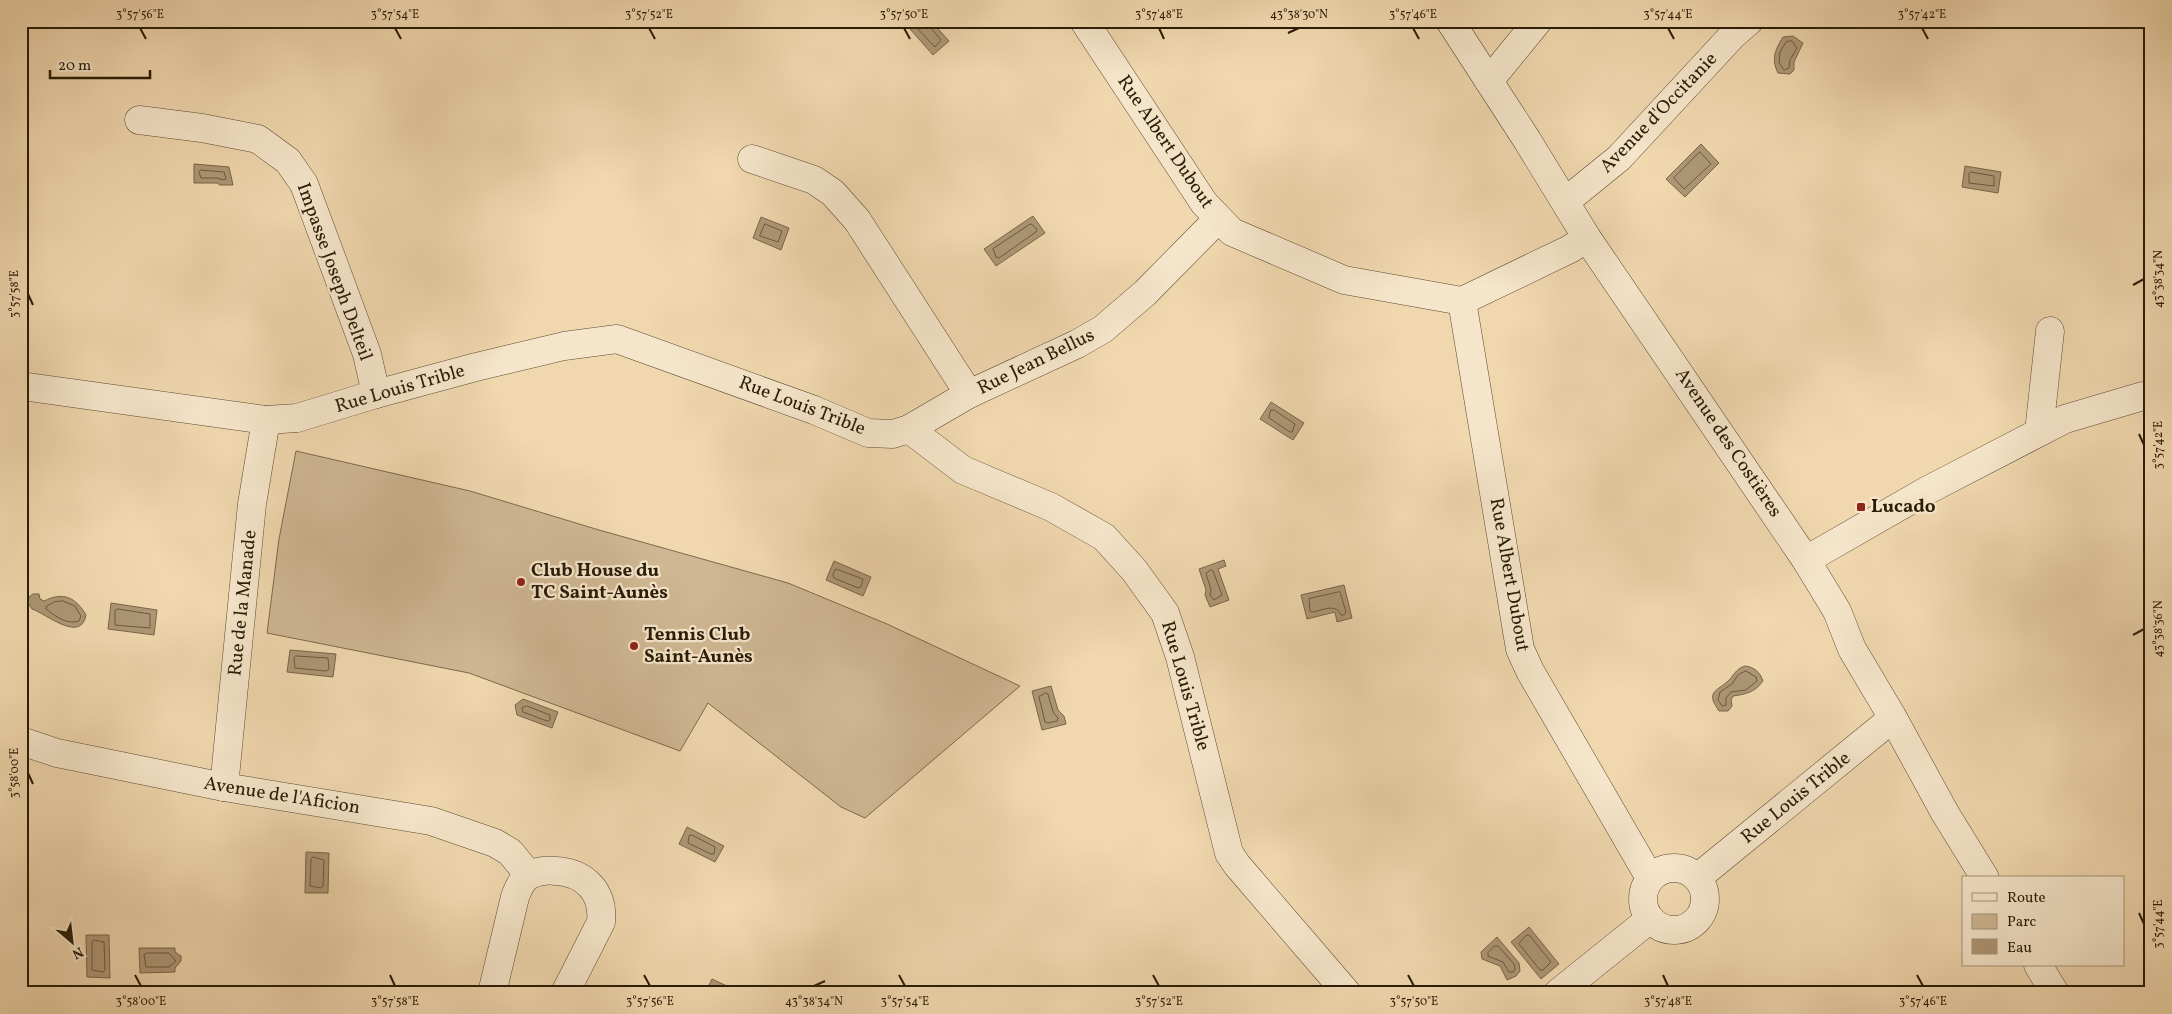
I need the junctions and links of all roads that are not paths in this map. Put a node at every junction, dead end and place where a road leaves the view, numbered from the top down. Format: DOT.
graph roads {
  1 [pos="1084,21"];
  2 [pos="1538,21"];
  3 [pos="1750,21"];
  4 [pos="1457,25"];
  5 [pos="1489,81"];
  6 [pos="139,120"];
  7 [pos="752,158"];
  8 [pos="1566,201"];
  9 [pos="1218,219"];
  10 [pos="1587,238"];
  11 [pos="1462,301"];
  12 [pos="2050,331"];
  13 [pos="21,386"];
  14 [pos="376,394"];
  15 [pos="969,394"];
  16 [pos="2151,396"];
  17 [pos="266,420"];
  18 [pos="909,429"];
  19 [pos="2039,432"];
  20 [pos="1806,560"];
  21 [pos="1893,718"];
  22 [pos="21,741"];
  23 [pos="224,787"];
  24 [pos="529,875"];
  25 [pos="1984,876"];
  26 [pos="1650,878"];
  27 [pos="1697,878"];
  28 [pos="1650,919"];
  29 [pos="2039,966"];
  30 [pos="492,993"];
  31 [pos="565,993"];
  32 [pos="1347,993"];
  33 [pos="1558,993"];
  34 [pos="2055,993"];
  1 -- 9 [label="street, Rue Albert Dubout"];
  2 -- 5 [label="street"];
  3 -- 8 [label="street, Avenue d'Occitanie"];
  4 -- 5 [label="street, Avenue des Costières"];
  5 -- 8 [label="street, Avenue des Costières"];
  6 -- 14 [label="street, Impasse Joseph Delteil"];
  7 -- 15 [label="street"];
  8 -- 10 [label="street, Avenue des Costières"];
  9 -- 11 [label="street, Rue Albert Dubout"];
  9 -- 15 [label="street, Rue Jean Bellus"];
  10 -- 11 [label="street"];
  10 -- 20 [label="street, Avenue des Costières"];
  11 -- 26 [label="street, Rue Albert Dubout"];
  12 -- 19 [label="street"];
  13 -- 17 [label="street, Rue Louis Trible"];
  14 -- 17 [label="street, Rue Louis Trible"];
  14 -- 18 [label="street, Rue Louis Trible"];
  15 -- 18 [label="street, Rue Jean Bellus"];
  16 -- 19 [label="street"];
  17 -- 23 [label="street, Rue de la Manade"];
  18 -- 32 [label="street, Rue Louis Trible"];
  19 -- 20 [label="street"];
  20 -- 21 [label="street, Avenue des Costières"];
  21 -- 25 [label="street, Avenue des Costières"];
  21 -- 27 [label="street, Rue Louis Trible"];
  22 -- 23 [label="street, Avenue de l'Aficion"];
  23 -- 24 [label="street, Avenue de l'Aficion"];
  24 -- 30 [label="street"];
  24 -- 31 [label="street"];
  26 -- 27 [label="street"];
  26 -- 28 [label="street"];
  27 -- 28 [label="street"];
  28 -- 33 [label="street"];
  29 -- 34 [label="street"];
}
